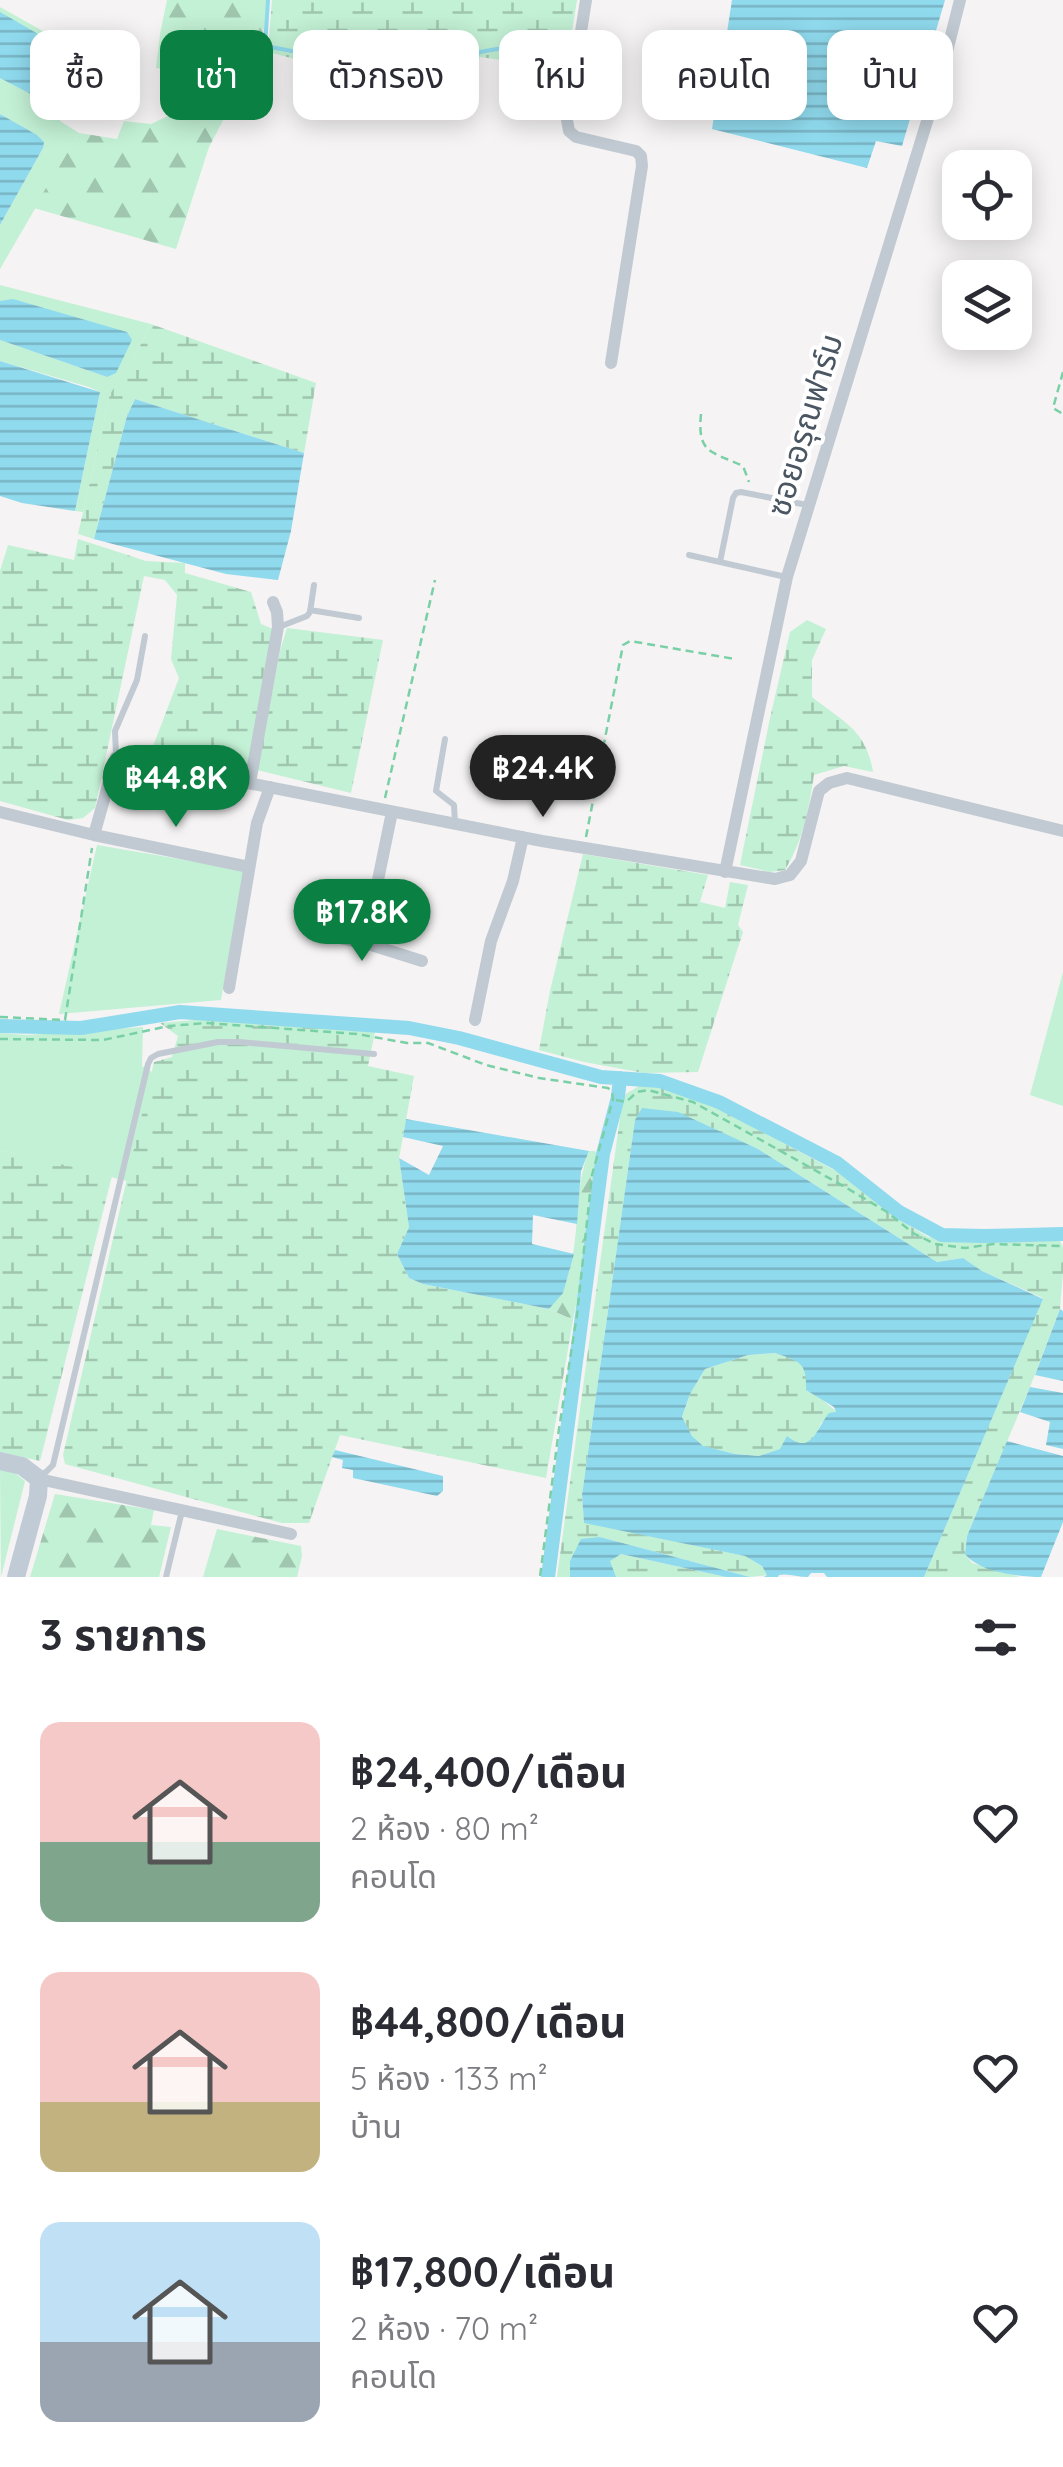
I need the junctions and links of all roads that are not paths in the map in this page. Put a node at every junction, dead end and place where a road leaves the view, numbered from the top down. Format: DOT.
graph roads {
  1 [pos="586,0"];
  2 [pos="960,0"];
  3 [pos="612,362"];
  4 [pos="810,506"];
  5 [pos="689,555"];
  6 [pos="720,562"];
  7 [pos="788,577"];
  8 [pos="314,586"];
  9 [pos="273,602"];
  10 [pos="310,610"];
  11 [pos="360,618"];
  12 [pos="278,627"];
  13 [pos="144,636"];
  14 [pos="444,740"];
  15 [pos="116,757"];
  16 [pos="250,783"];
  17 [pos="270,787"];
  18 [pos="387,811"];
  19 [pos="0,812"];
  20 [pos="455,824"];
  21 [pos="1063,831"];
  22 [pos="94,835"];
  23 [pos="523,838"];
  24 [pos="250,867"];
  25 [pos="725,872"];
  26 [pos="311,932"];
  27 [pos="365,942"];
  28 [pos="422,961"];
  29 [pos="229,988"];
  30 [pos="476,1020"];
  31 [pos="374,1054"];
  32 [pos="0,1460"];
  33 [pos="38,1478"];
  34 [pos="183,1510"];
  35 [pos="291,1534"];
  36 [pos="16,1577"];
  37 [pos="166,1577"];
  1 -- 3 [label="street"];
  2 -- 4 [label="street, ซอยอรุณฟาร์ม"];
  4 -- 6 [label="lane"];
  4 -- 7 [label="street, ซอยอรุณฟาร์ม"];
  5 -- 6 [label="lane"];
  6 -- 7 [label="lane"];
  7 -- 25 [label="street, ซอยอรุณฟาร์ม"];
  8 -- 10 [label="lane"];
  9 -- 12 [label="street"];
  10 -- 11 [label="lane"];
  10 -- 12 [label="lane"];
  12 -- 16 [label="street"];
  13 -- 15 [label="lane"];
  14 -- 20 [label="lane"];
  15 -- 16 [label="street"];
  15 -- 22 [label="street"];
  16 -- 17 [label="street"];
  17 -- 18 [label="street"];
  17 -- 24 [label="street"];
  18 -- 20 [label="street"];
  18 -- 27 [label="street"];
  19 -- 22 [label="street"];
  20 -- 23 [label="street"];
  21 -- 25 [label="street"];
  22 -- 24 [label="street"];
  23 -- 25 [label="street"];
  23 -- 30 [label="street"];
  24 -- 29 [label="street"];
  26 -- 27 [label="street"];
  27 -- 28 [label="street"];
  31 -- 33 [label="lane"];
  32 -- 33 [label="street"];
  33 -- 34 [label="street"];
  33 -- 36 [label="street"];
  34 -- 35 [label="street"];
  34 -- 37 [label="lane"];
}
